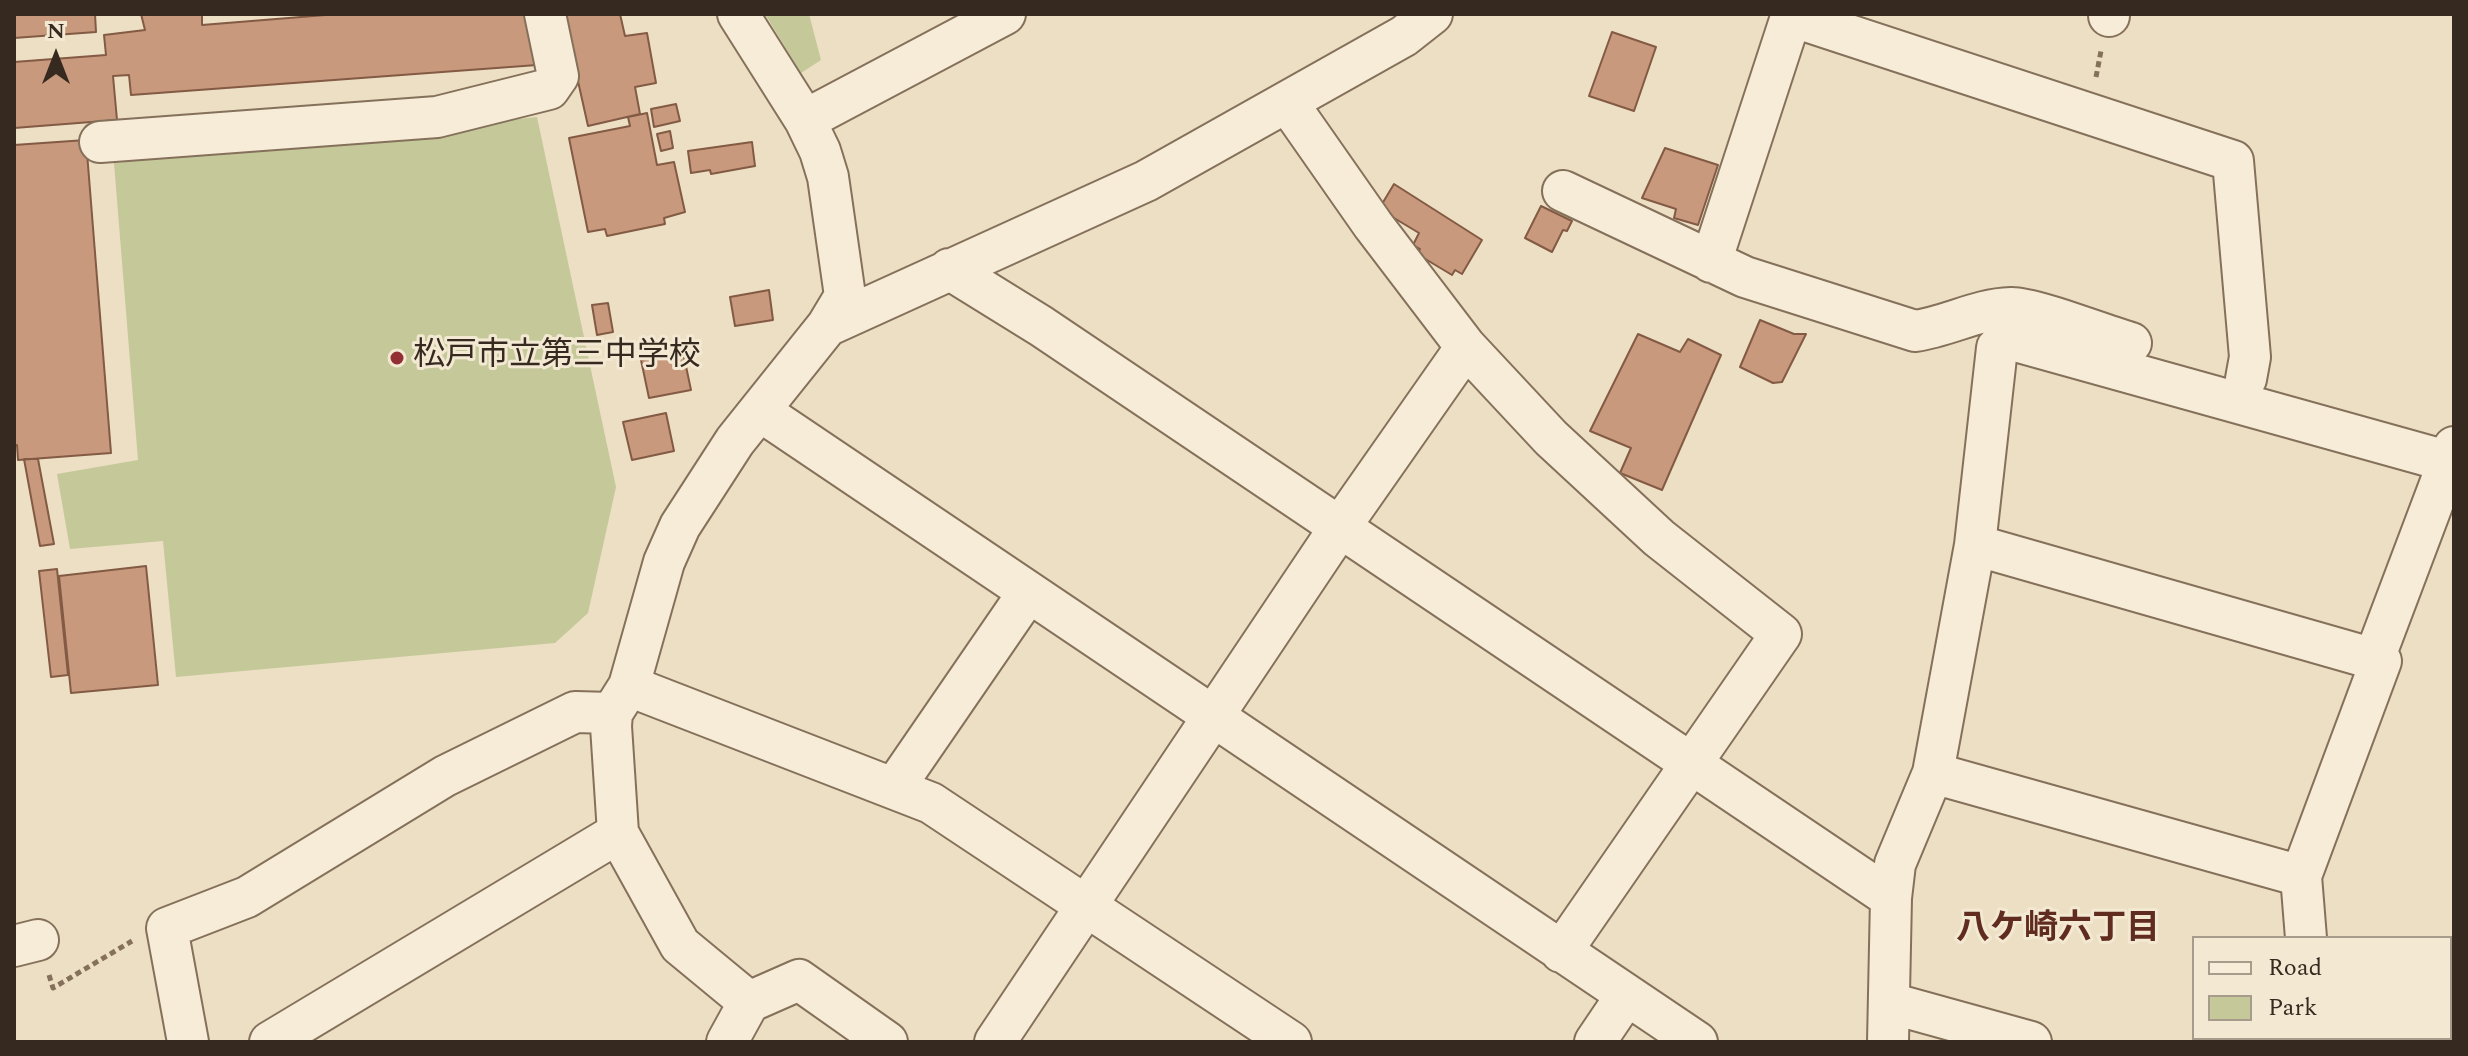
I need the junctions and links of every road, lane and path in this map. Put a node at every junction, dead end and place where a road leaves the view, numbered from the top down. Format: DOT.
graph roads {
  1 [pos="545,14"];
  2 [pos="738,14"];
  3 [pos="1005,14"];
  4 [pos="1432,14"];
  5 [pos="1792,15"];
  6 [pos="2109,15"];
  7 [pos="1287,102"];
  8 [pos="2088,113"];
  9 [pos="805,120"];
  10 [pos="100,142"];
  11 [pos="1563,191"];
  12 [pos="1711,262"];
  13 [pos="949,269"];
  14 [pos="827,326"];
  15 [pos="1466,347"];
  16 [pos="2246,379"];
  17 [pos="760,411"];
  18 [pos="2453,448"];
  19 [pos="1340,527"];
  20 [pos="1975,545"];
  21 [pos="1028,593"];
  22 [pos="2374,659"];
  23 [pos="620,699"];
  24 [pos="1215,715"];
  25 [pos="1690,761"];
  26 [pos="1933,773"];
  27 [pos="894,788"];
  28 [pos="618,833"];
  29 [pos="2301,876"];
  30 [pos="1891,898"];
  31 [pos="1088,906"];
  32 [pos="167,928"];
  33 [pos="2306,936"];
  34 [pos="26,943"];
  35 [pos="1561,952"];
  36 [pos="1626,996"];
  37 [pos="749,1002"];
  38 [pos="1890,1003"];
  39 [pos="188,1042"];
  40 [pos="270,1042"];
  41 [pos="727,1042"];
  42 [pos="887,1042"];
  43 [pos="995,1042"];
  44 [pos="1291,1042"];
  45 [pos="1595,1042"];
  46 [pos="1697,1042"];
  47 [pos="1888,1042"];
  48 [pos="2031,1042"];
  1 -- 10 [label="street"];
  2 -- 9 [label="street"];
  3 -- 9 [label="street"];
  4 -- 7 [label="street"];
  5 -- 8 [label="street"];
  5 -- 12 [label="street"];
  6 -- 8 [label="path"];
  7 -- 13 [label="street"];
  7 -- 15 [label="street"];
  8 -- 16 [label="street"];
  9 -- 14 [label="street"];
  11 -- 12 [label="street"];
  12 -- 16 [label="street"];
  13 -- 14 [label="street"];
  13 -- 19 [label="street"];
  14 -- 17 [label="street"];
  15 -- 19 [label="street"];
  15 -- 25 [label="street"];
  16 -- 18 [label="street"];
  17 -- 21 [label="street"];
  17 -- 23 [label="street"];
  18 -- 20 [label="street"];
  18 -- 22 [label="street"];
  19 -- 24 [label="street"];
  19 -- 25 [label="street"];
  20 -- 22 [label="street"];
  20 -- 26 [label="street"];
  21 -- 24 [label="street"];
  21 -- 27 [label="street"];
  22 -- 29 [label="street"];
  23 -- 27 [label="street"];
  23 -- 28 [label="street"];
  23 -- 32 [label="street"];
  24 -- 31 [label="street"];
  24 -- 35 [label="street"];
  25 -- 30 [label="street"];
  25 -- 35 [label="street"];
  26 -- 29 [label="street"];
  26 -- 30 [label="street"];
  27 -- 31 [label="street"];
  28 -- 37 [label="street"];
  28 -- 40 [label="street"];
  29 -- 33 [label="street"];
  30 -- 38 [label="street"];
  31 -- 43 [label="street"];
  31 -- 44 [label="street"];
  32 -- 34 [label="path"];
  32 -- 39 [label="street"];
  35 -- 36 [label="street"];
  36 -- 45 [label="street"];
  36 -- 46 [label="street"];
  37 -- 41 [label="street"];
  37 -- 42 [label="street"];
  38 -- 47 [label="street"];
  38 -- 48 [label="street"];
}
